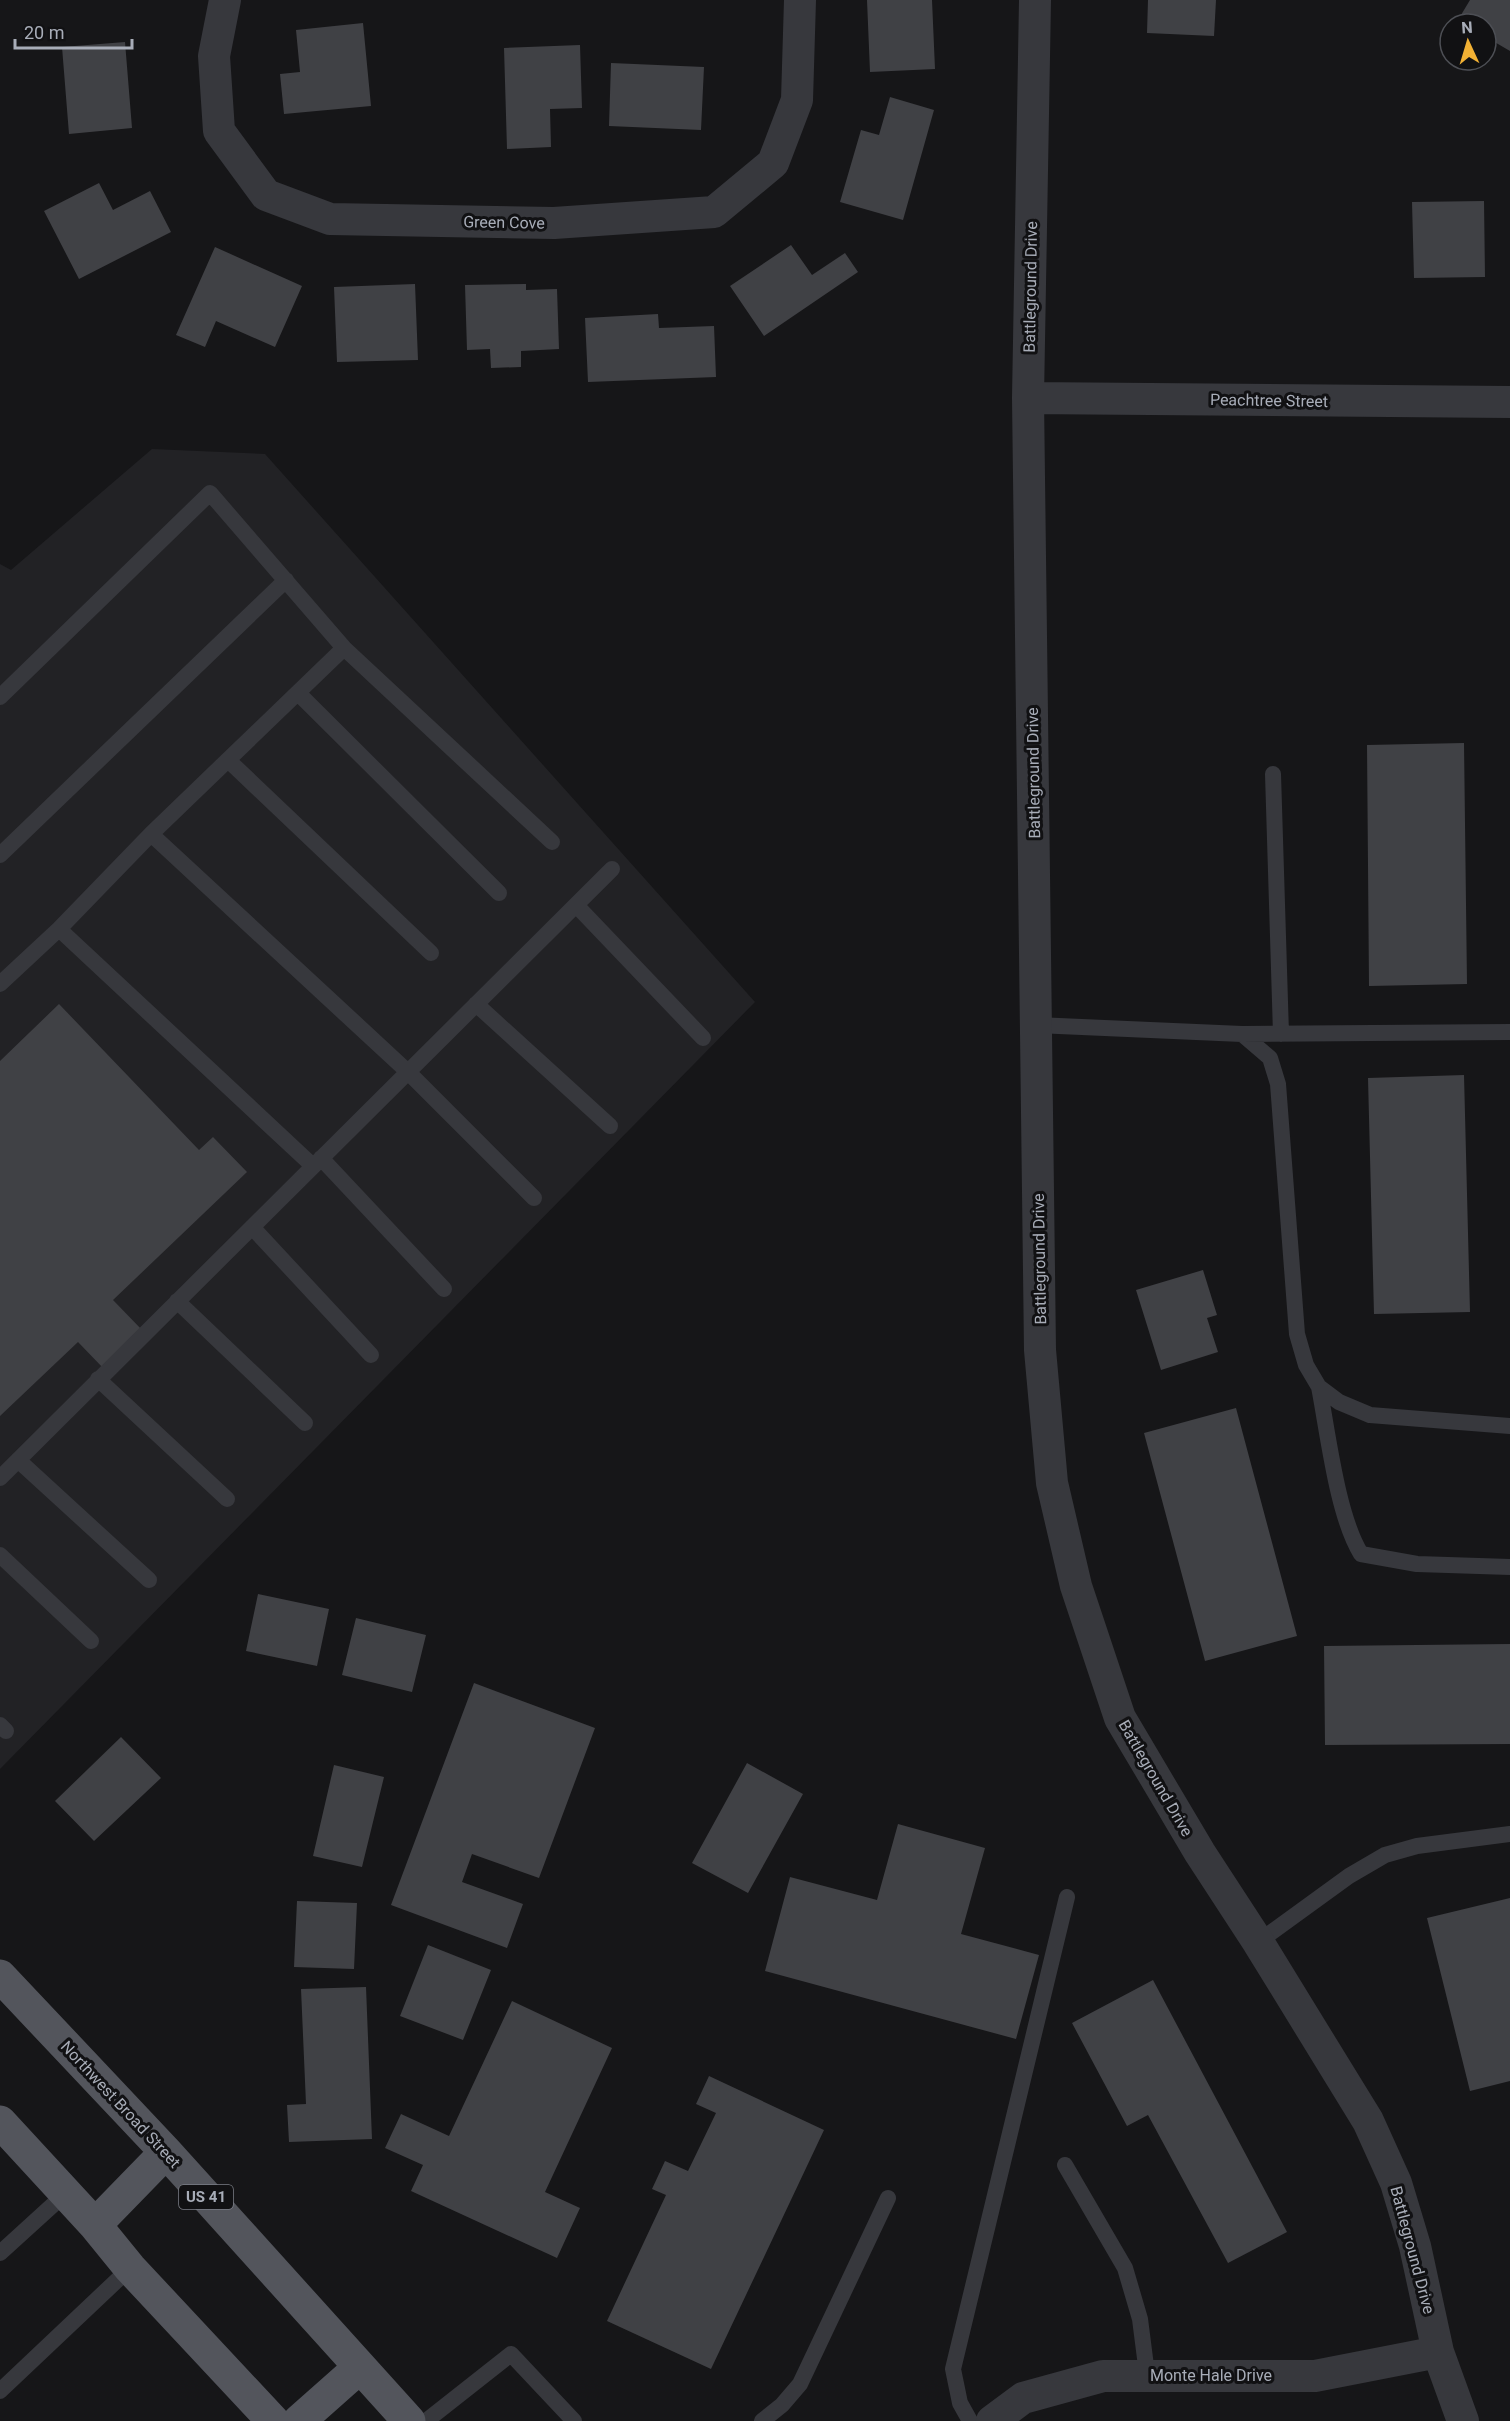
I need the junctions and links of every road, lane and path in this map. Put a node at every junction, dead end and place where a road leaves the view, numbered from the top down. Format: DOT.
graph roads {
  1 [pos="225,0"];
  2 [pos="800,0"];
  3 [pos="1035,0"];
  4 [pos="1028,398"];
  5 [pos="1510,402"];
  6 [pos="286,580"];
  7 [pos="344,648"];
  8 [pos="298,693"];
  9 [pos="0,697"];
  10 [pos="228,760"];
  11 [pos="1273,774"];
  12 [pos="151,834"];
  13 [pos="552,842"];
  14 [pos="0,855"];
  15 [pos="612,869"];
  16 [pos="499,893"];
  17 [pos="576,905"];
  18 [pos="58,929"];
  19 [pos="431,953"];
  20 [pos="0,984"];
  21 [pos="476,1004"];
  22 [pos="1036,1025"];
  23 [pos="1510,1032"];
  24 [pos="1242,1034"];
  25 [pos="1281,1034"];
  26 [pos="703,1038"];
  27 [pos="408,1072"];
  28 [pos="609,1126"];
  29 [pos="317,1162"];
  30 [pos="534,1198"];
  31 [pos="252,1227"];
  32 [pos="444,1289"];
  33 [pos="177,1301"];
  34 [pos="371,1355"];
  35 [pos="98,1379"];
  36 [pos="1319,1387"];
  37 [pos="305,1423"];
  38 [pos="1510,1426"];
  39 [pos="18,1460"];
  40 [pos="0,1478"];
  41 [pos="226,1499"];
  42 [pos="0,1555"];
  43 [pos="1510,1567"];
  44 [pos="149,1580"];
  45 [pos="91,1641"];
  46 [pos="1510,1834"];
  47 [pos="1067,1897"];
  48 [pos="1258,1942"];
  49 [pos="0,1976"];
  50 [pos="0,2122"];
  51 [pos="166,2152"];
  52 [pos="1065,2164"];
  53 [pos="66,2193"];
  54 [pos="888,2198"];
  55 [pos="95,2224"];
  56 [pos="0,2253"];
  57 [pos="130,2268"];
  58 [pos="1438,2352"];
  59 [pos="360,2367"];
  60 [pos="1146,2374"];
  61 [pos="0,2391"];
  62 [pos="273,2421"];
  63 [pos="299,2421"];
  64 [pos="409,2421"];
  65 [pos="426,2421"];
  66 [pos="574,2421"];
  67 [pos="762,2421"];
  68 [pos="970,2421"];
  69 [pos="992,2421"];
  70 [pos="1463,2421"];
  1 -- 2 [label="street, Green Cove"];
  3 -- 4 [label="street, Battleground Drive"];
  4 -- 5 [label="street, Peachtree Street"];
  4 -- 22 [label="street, Battleground Drive"];
  6 -- 7 [label="lane"];
  6 -- 9 [label="lane"];
  6 -- 14 [label="lane"];
  7 -- 8 [label="lane"];
  7 -- 13 [label="lane"];
  8 -- 10 [label="lane"];
  8 -- 16 [label="lane"];
  10 -- 12 [label="lane"];
  10 -- 19 [label="lane"];
  11 -- 25 [label="lane"];
  12 -- 18 [label="lane"];
  12 -- 27 [label="lane"];
  15 -- 17 [label="lane"];
  17 -- 21 [label="lane"];
  17 -- 26 [label="lane"];
  18 -- 20 [label="lane"];
  18 -- 29 [label="lane"];
  21 -- 27 [label="lane"];
  21 -- 28 [label="lane"];
  22 -- 24 [label="lane"];
  22 -- 48 [label="street, Battleground Drive"];
  23 -- 25 [label="lane"];
  24 -- 25 [label="lane"];
  24 -- 36 [label="lane"];
  27 -- 29 [label="lane"];
  27 -- 30 [label="lane"];
  29 -- 31 [label="lane"];
  29 -- 32 [label="lane"];
  31 -- 33 [label="lane"];
  31 -- 34 [label="lane"];
  33 -- 35 [label="lane"];
  33 -- 37 [label="lane"];
  35 -- 39 [label="lane"];
  35 -- 41 [label="lane"];
  36 -- 38 [label="lane"];
  36 -- 43 [label="lane"];
  39 -- 40 [label="lane"];
  39 -- 44 [label="lane"];
  42 -- 45 [label="lane"];
  46 -- 48 [label="lane"];
  47 -- 68 [label="lane"];
  48 -- 58 [label="street, Battleground Drive"];
  49 -- 51 [label="main road, Northwest Broad Street / US 41"];
  50 -- 53 [label="main road"];
  51 -- 55 [label="main road"];
  51 -- 59 [label="main road, Northwest Broad Street / US 41"];
  52 -- 60 [label="lane"];
  53 -- 55 [label="main road"];
  53 -- 56 [label="lane"];
  54 -- 67 [label="lane"];
  55 -- 57 [label="main road"];
  57 -- 61 [label="lane"];
  57 -- 62 [label="main road"];
  58 -- 60 [label="street, Monte Hale Drive"];
  58 -- 70 [label="street, Battleground Drive"];
  59 -- 63 [label="main road"];
  59 -- 64 [label="main road, Northwest Broad Street / US 41"];
  60 -- 69 [label="street, Monte Hale Drive"];
  65 -- 66 [label="lane"];
}
